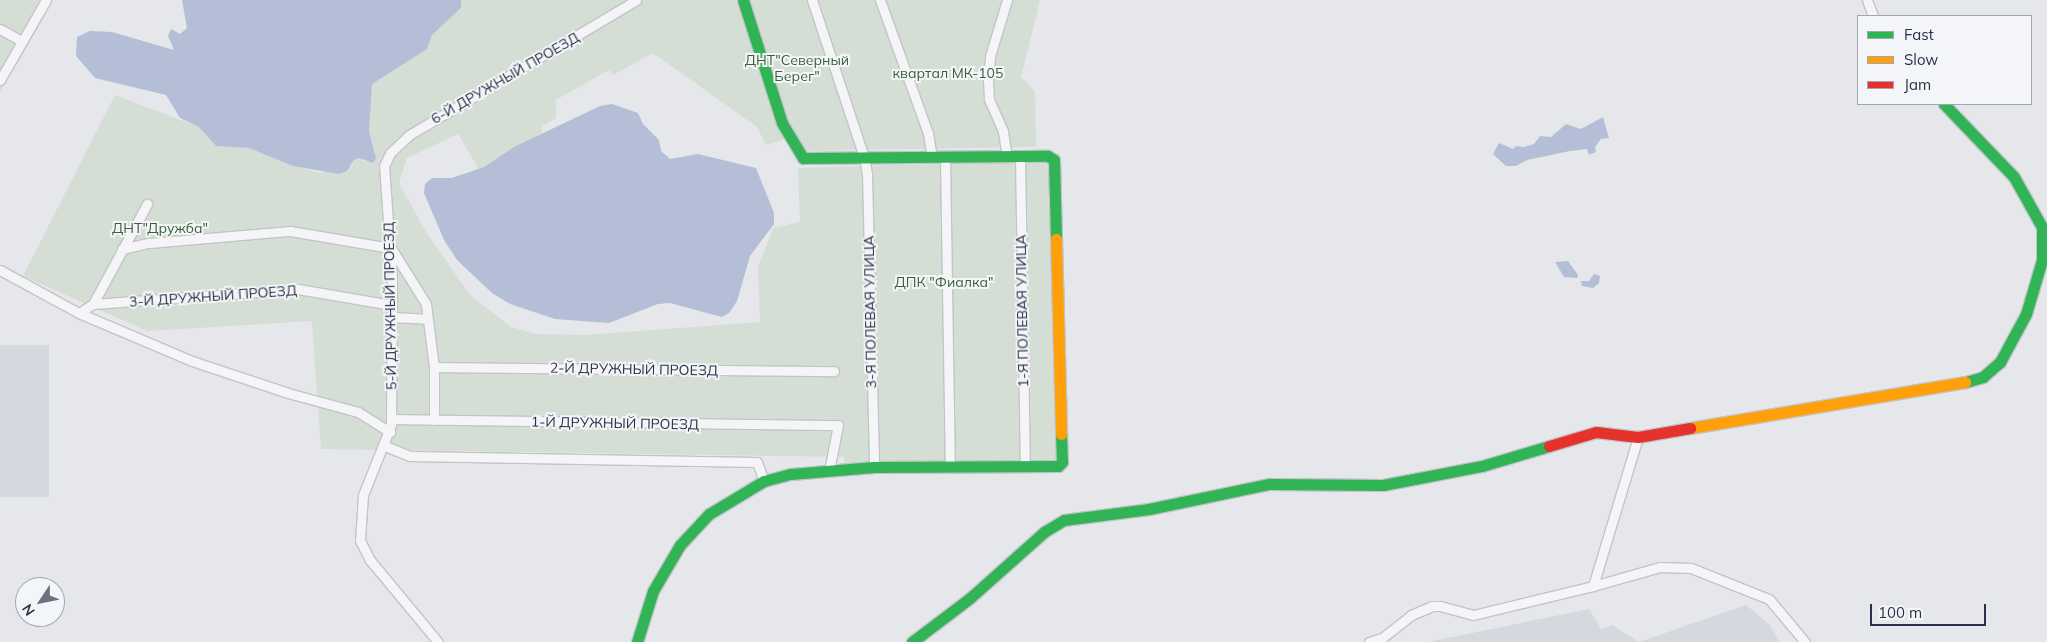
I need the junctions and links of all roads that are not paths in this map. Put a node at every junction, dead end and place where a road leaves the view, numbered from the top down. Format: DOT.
graph roads {
  1 [pos="46,0"];
  2 [pos="636,0"];
  3 [pos="743,0"];
  4 [pos="812,0"];
  5 [pos="880,0"];
  6 [pos="1007,0"];
  7 [pos="1867,0"];
  8 [pos="1873,15"];
  9 [pos="0,29"];
  10 [pos="22,41"];
  11 [pos="0,80"];
  12 [pos="1945,105"];
  13 [pos="1020,156"];
  14 [pos="864,157"];
  15 [pos="932,157"];
  16 [pos="945,157"];
  17 [pos="1007,157"];
  18 [pos="384,166"];
  19 [pos="147,204"];
  20 [pos="391,248"];
  21 [pos="122,249"];
  22 [pos="0,270"];
  23 [pos="93,304"];
  24 [pos="392,305"];
  25 [pos="79,313"];
  26 [pos="392,317"];
  27 [pos="426,319"];
  28 [pos="434,367"];
  29 [pos="834,371"];
  30 [pos="392,419"];
  31 [pos="434,420"];
  32 [pos="390,432"];
  33 [pos="1638,437"];
  34 [pos="385,446"];
  35 [pos="950,466"];
  36 [pos="1025,466"];
  37 [pos="874,467"];
  38 [pos="829,471"];
  39 [pos="764,481"];
  40 [pos="1593,586"];
  41 [pos="438,642"];
  42 [pos="637,642"];
  43 [pos="912,642"];
  44 [pos="1369,642"];
  45 [pos="1805,642"];
  1 -- 10 [label="street"];
  2 -- 18 [label="street, 6-Й ДРУЖНЫЙ ПРОЕЗД"];
  3 -- 14 [label="street"];
  4 -- 14 [label="street, 3-Я ПОЛЕВАЯ УЛИЦА"];
  5 -- 15 [label="street"];
  6 -- 17 [label="street"];
  7 -- 8 [label="street"];
  9 -- 10 [label="street"];
  10 -- 11 [label="street"];
  12 -- 33 [label="street"];
  13 -- 17 [label="street"];
  13 -- 36 [label="street, 1-Я ПОЛЕВАЯ УЛИЦА"];
  13 -- 36 [label="street"];
  14 -- 15 [label="street"];
  14 -- 37 [label="street, 3-Я ПОЛЕВАЯ УЛИЦА"];
  15 -- 16 [label="street"];
  16 -- 17 [label="street"];
  16 -- 35 [label="street"];
  18 -- 20 [label="street, 5-Й ДРУЖНЫЙ ПРОЕЗД"];
  19 -- 21 [label="street"];
  20 -- 21 [label="street"];
  20 -- 24 [label="street, 5-Й ДРУЖНЫЙ ПРОЕЗД"];
  20 -- 27 [label="street"];
  21 -- 23 [label="street"];
  22 -- 25 [label="street"];
  23 -- 24 [label="street, 3-Й ДРУЖНЫЙ ПРОЕЗД"];
  23 -- 25 [label="street"];
  24 -- 26 [label="street, 5-Й ДРУЖНЫЙ ПРОЕЗД"];
  25 -- 32 [label="street"];
  26 -- 27 [label="street"];
  26 -- 30 [label="street, 5-Й ДРУЖНЫЙ ПРОЕЗД"];
  27 -- 28 [label="street"];
  28 -- 29 [label="street, 2-Й ДРУЖНЫЙ ПРОЕЗД"];
  28 -- 31 [label="street"];
  30 -- 31 [label="street, 1-Й ДРУЖНЫЙ ПРОЕЗД"];
  30 -- 32 [label="street, 5-Й ДРУЖНЫЙ ПРОЕЗД"];
  31 -- 38 [label="street, 1-Й ДРУЖНЫЙ ПРОЕЗД"];
  32 -- 34 [label="street, 5-Й ДРУЖНЫЙ ПРОЕЗД"];
  33 -- 40 [label="street"];
  33 -- 43 [label="street"];
  34 -- 39 [label="street"];
  34 -- 41 [label="street, 5-Й ДРУЖНЫЙ ПРОЕЗД"];
  35 -- 36 [label="street"];
  35 -- 37 [label="street"];
  37 -- 38 [label="street"];
  38 -- 39 [label="street"];
  39 -- 42 [label="street"];
  40 -- 44 [label="street"];
  40 -- 45 [label="street"];
}
